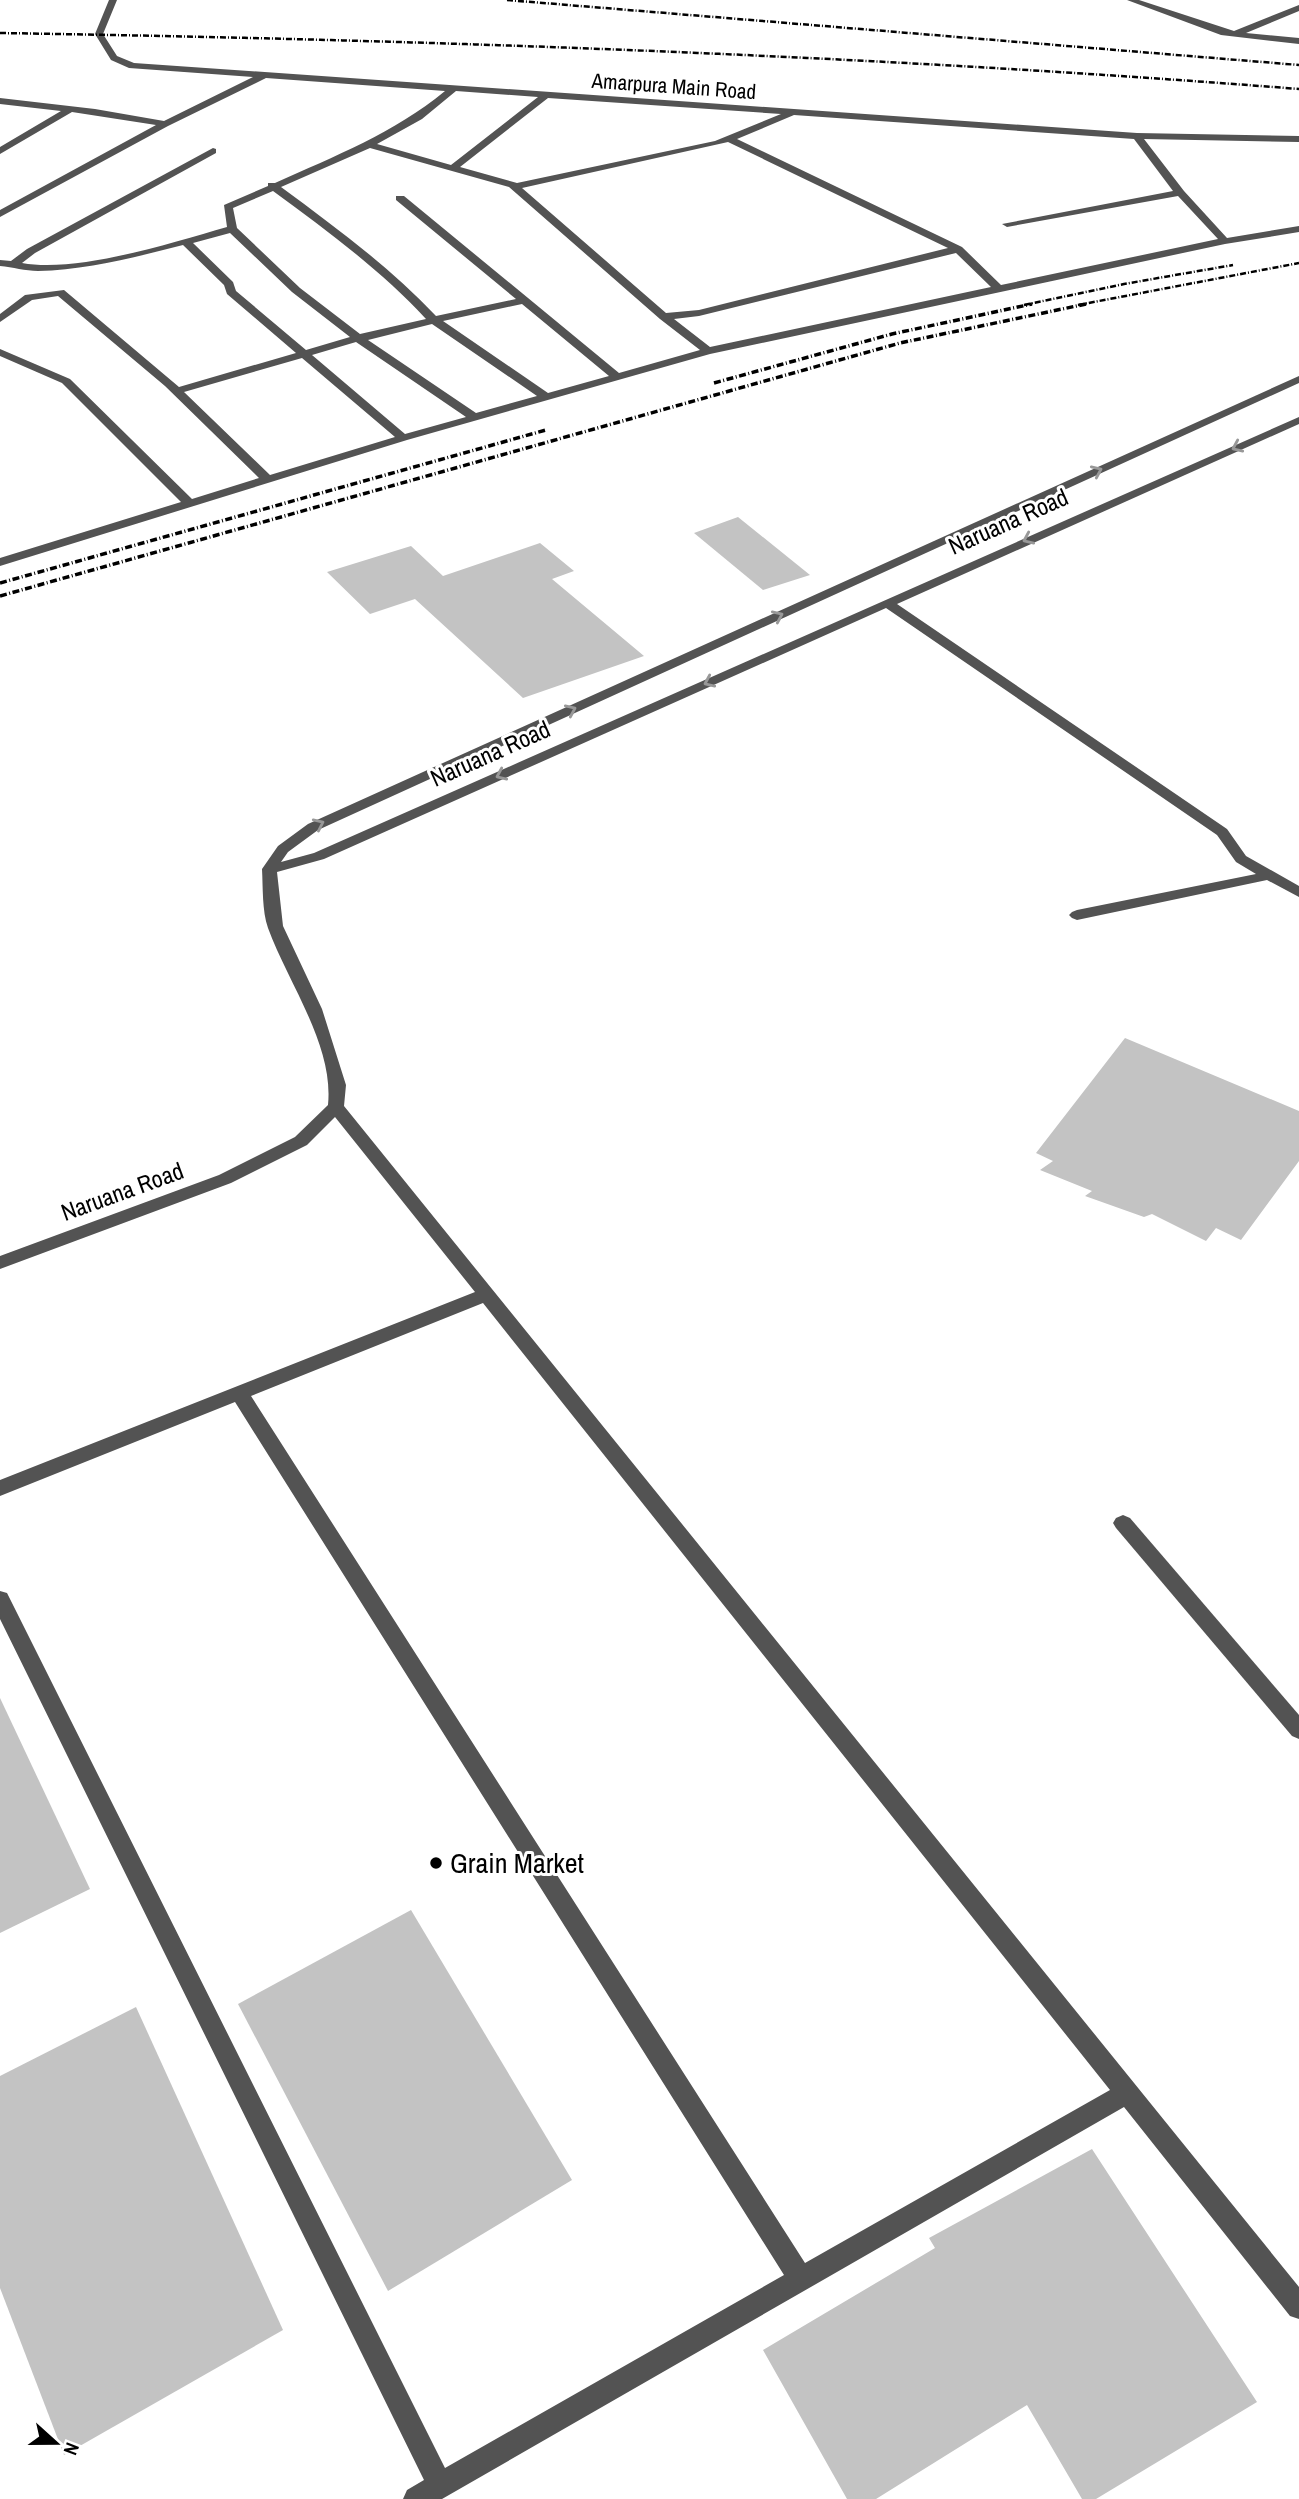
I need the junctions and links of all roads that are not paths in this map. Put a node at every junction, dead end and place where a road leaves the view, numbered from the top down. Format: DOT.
graph roads {
  1 [pos="113,0"];
  2 [pos="1131,0"];
  3 [pos="1299,8"];
  4 [pos="1234,35"];
  5 [pos="1299,41"];
  6 [pos="264,76"];
  7 [pos="453,89"];
  8 [pos="546,95"];
  9 [pos="0,102"];
  10 [pos="71,109"];
  11 [pos="793,112"];
  12 [pos="165,124"];
  13 [pos="1137,136"];
  14 [pos="729,139"];
  15 [pos="1299,139"];
  16 [pos="369,145"];
  17 [pos="0,151"];
  18 [pos="213,151"];
  19 [pos="451,169"];
  20 [pos="513,185"];
  21 [pos="272,186"];
  22 [pos="1180,193"];
  23 [pos="400,198"];
  24 [pos="0,214"];
  25 [pos="1007,224"];
  26 [pos="232,229"];
  27 [pos="1299,229"];
  28 [pos="1225,241"];
  29 [pos="186,242"];
  30 [pos="958,250"];
  31 [pos="0,263"];
  32 [pos="15,263"];
  33 [pos="999,289"];
  34 [pos="525,300"];
  35 [pos="664,317"];
  36 [pos="0,319"];
  37 [pos="432,319"];
  38 [pos="358,338"];
  39 [pos="708,351"];
  40 [pos="0,352"];
  41 [pos="304,354"];
  42 [pos="617,376"];
  43 [pos="1299,379"];
  44 [pos="177,391"];
  45 [pos="546,397"];
  46 [pos="474,418"];
  47 [pos="1299,420"];
  48 [pos="403,438"];
  49 [pos="268,480"];
  50 [pos="190,504"];
  51 [pos="0,562"];
  52 [pos="887,603"];
  53 [pos="269,869"];
  54 [pos="1269,875"];
  55 [pos="1299,892"];
  56 [pos="1077,915"];
  57 [pos="336,1107"];
  58 [pos="0,1263"];
  59 [pos="486,1295"];
  60 [pos="239,1393"];
  61 [pos="0,1488"];
  62 [pos="1123,1523"];
  63 [pos="0,1599"];
  64 [pos="1299,1730"];
  65 [pos="1127,2093"];
  66 [pos="801,2279"];
  67 [pos="1299,2307"];
  68 [pos="440,2486"];
  69 [pos="416,2499"];
  1 -- 6 [label="street, Amarpura Main Road"];
  2 -- 4 [label="street"];
  3 -- 4 [label="street"];
  4 -- 5 [label="street"];
  6 -- 7 [label="street, Amarpura Main Road"];
  6 -- 12 [label="street"];
  7 -- 8 [label="street, Amarpura Main Road"];
  7 -- 16 [label="street"];
  8 -- 11 [label="street, Amarpura Main Road"];
  8 -- 19 [label="street"];
  9 -- 10 [label="street"];
  10 -- 12 [label="street"];
  10 -- 17 [label="street"];
  11 -- 13 [label="street, Amarpura Main Road"];
  11 -- 14 [label="street"];
  12 -- 24 [label="street"];
  13 -- 15 [label="street, Amarpura Main Road"];
  13 -- 22 [label="street"];
  14 -- 20 [label="street"];
  14 -- 30 [label="street"];
  16 -- 19 [label="street"];
  16 -- 21 [label="street"];
  18 -- 32 [label="street"];
  19 -- 20 [label="street"];
  20 -- 35 [label="street"];
  21 -- 26 [label="street"];
  21 -- 37 [label="street"];
  22 -- 25 [label="street"];
  22 -- 28 [label="street"];
  23 -- 34 [label="street"];
  26 -- 29 [label="street"];
  26 -- 38 [label="street"];
  27 -- 28 [label="street"];
  28 -- 33 [label="street"];
  29 -- 32 [label="street"];
  29 -- 41 [label="street"];
  30 -- 33 [label="street"];
  30 -- 35 [label="street"];
  31 -- 32 [label="street"];
  33 -- 39 [label="street"];
  34 -- 37 [label="street"];
  34 -- 42 [label="street"];
  35 -- 39 [label="street"];
  36 -- 44 [label="street"];
  37 -- 38 [label="street"];
  37 -- 45 [label="street"];
  38 -- 41 [label="street"];
  38 -- 46 [label="street"];
  39 -- 42 [label="street"];
  40 -- 50 [label="street"];
  41 -- 44 [label="street"];
  41 -- 48 [label="street"];
  42 -- 45 [label="street"];
  53 -- 43 [label="street, one-way"];
  44 -- 49 [label="street"];
  45 -- 46 [label="street"];
  46 -- 48 [label="street"];
  47 -- 52 [label="street, Naruana Road, one-way"];
  48 -- 49 [label="street"];
  49 -- 50 [label="street"];
  50 -- 51 [label="street"];
  52 -- 53 [label="street, Naruana Road, one-way"];
  52 -- 54 [label="street"];
  53 -- 57 [label="street"];
  54 -- 55 [label="street"];
  54 -- 56 [label="street"];
  57 -- 58 [label="street, Naruana Road"];
  57 -- 59 [label="street"];
  59 -- 60 [label="street"];
  59 -- 65 [label="street"];
  60 -- 61 [label="street"];
  60 -- 66 [label="street"];
  62 -- 64 [label="street"];
  63 -- 68 [label="street"];
  65 -- 66 [label="street"];
  65 -- 67 [label="street"];
  66 -- 68 [label="street"];
  68 -- 69 [label="street"];
}
